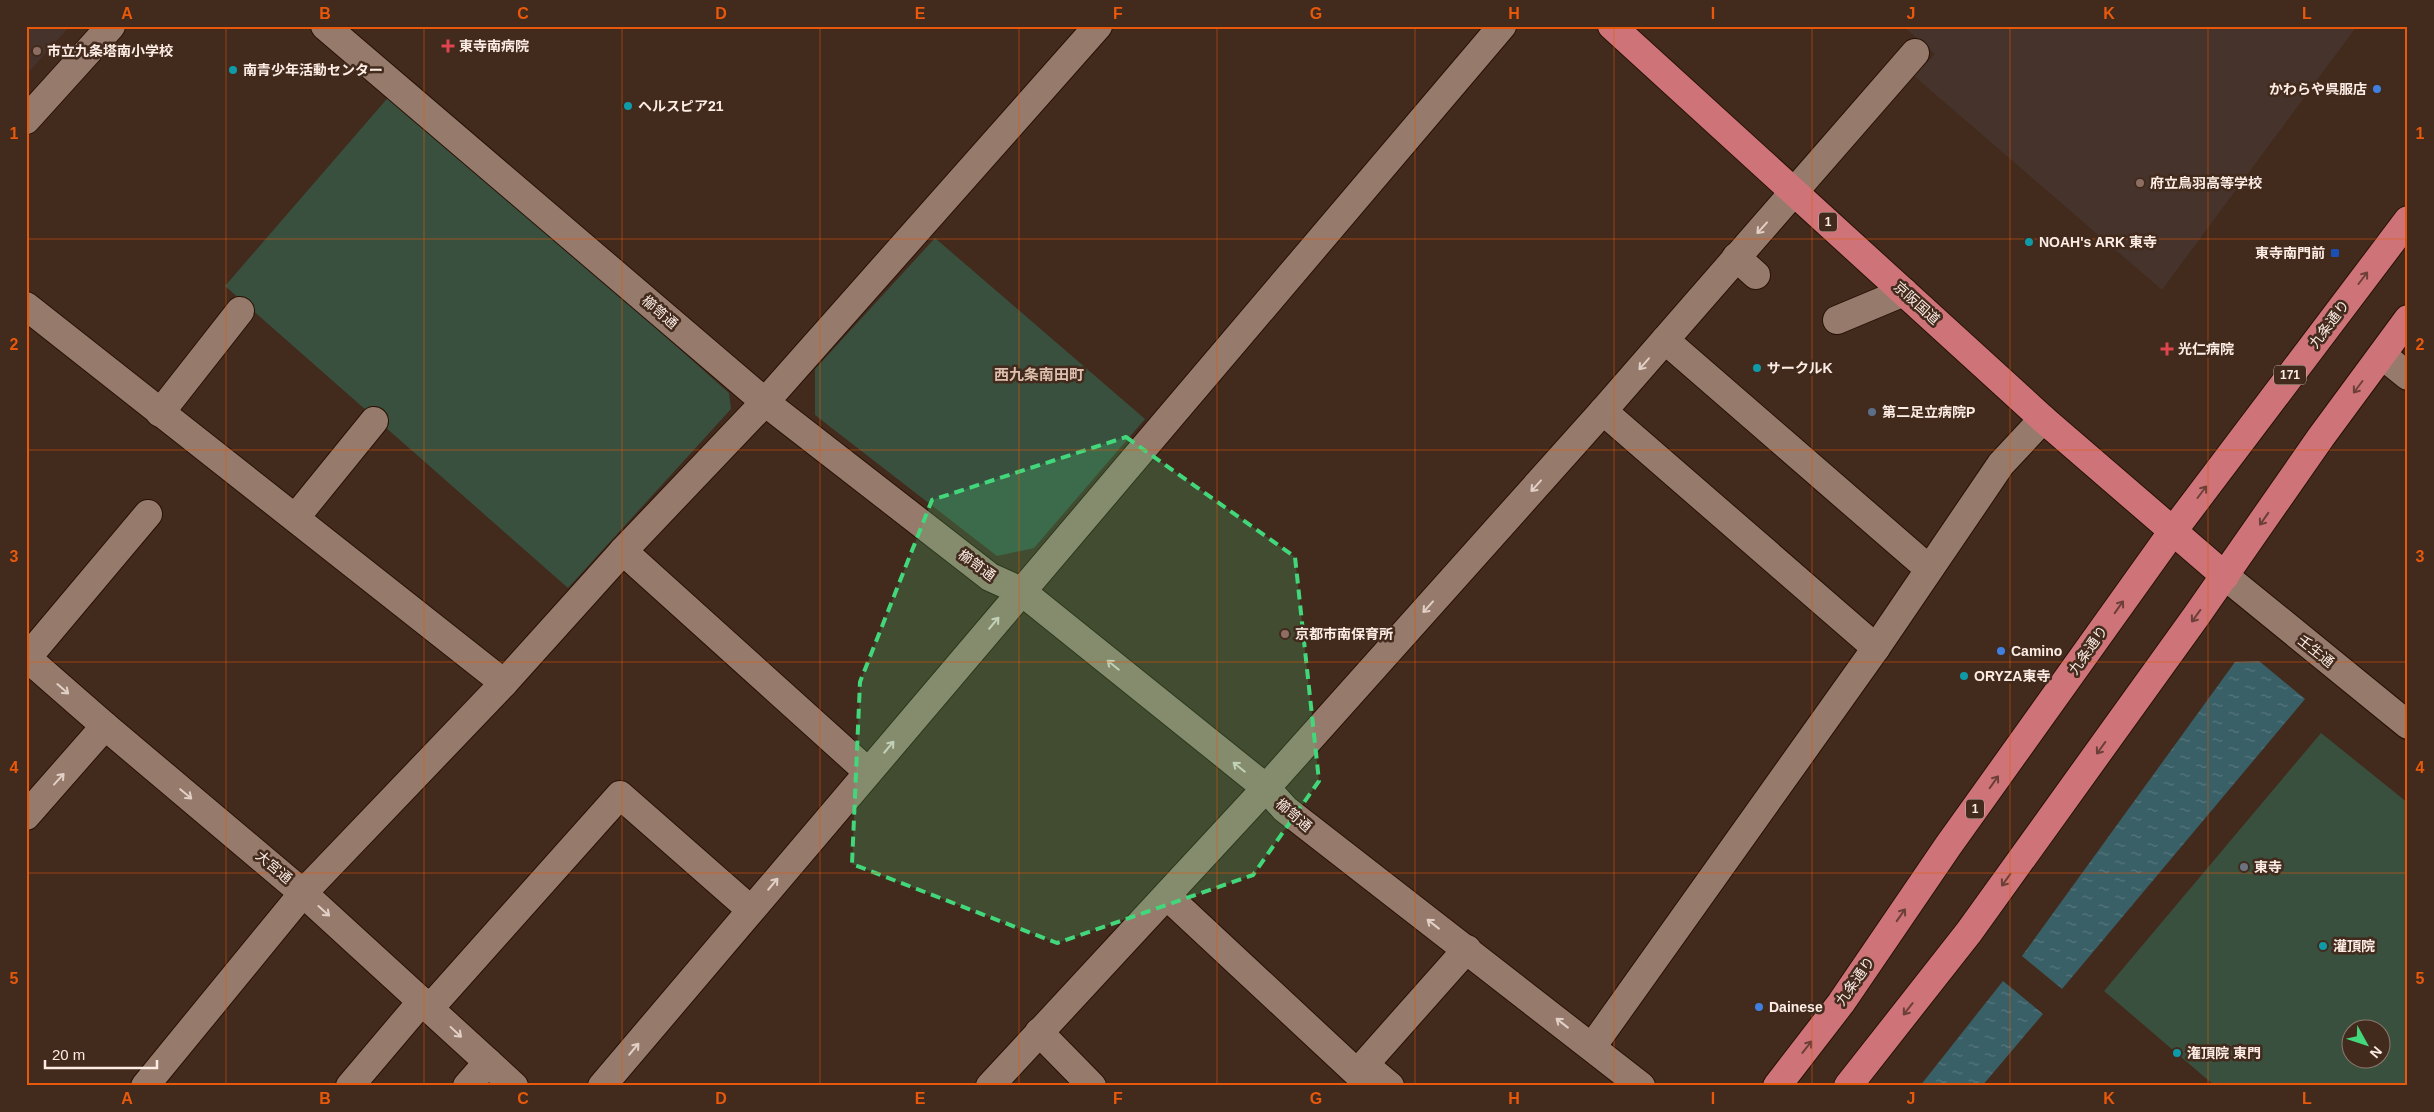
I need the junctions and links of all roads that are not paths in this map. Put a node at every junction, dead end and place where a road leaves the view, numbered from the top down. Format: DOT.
graph roads {
  1 [pos="111,26"];
  2 [pos="325,26"];
  3 [pos="1098,26"];
  4 [pos="1502,26"];
  5 [pos="1612,26"];
  6 [pos="1916,53"];
  7 [pos="26,120"];
  8 [pos="1794,192"];
  9 [pos="2408,220"];
  10 [pos="1904,292"];
  11 [pos="26,306"];
  12 [pos="240,311"];
  13 [pos="2408,319"];
  14 [pos="1837,320"];
  15 [pos="1665,340"];
  16 [pos="2382,355"];
  17 [pos="2408,376"];
  18 [pos="765,402"];
  19 [pos="1603,410"];
  20 [pos="160,413"];
  21 [pos="2043,419"];
  22 [pos="374,421"];
  23 [pos="148,514"];
  24 [pos="296,517"];
  25 [pos="2172,531"];
  26 [pos="623,551"];
  27 [pos="1929,569"];
  28 [pos="2224,576"];
  29 [pos="1021,591"];
  30 [pos="1876,648"];
  31 [pos="27,657"];
  32 [pos="504,683"];
  33 [pos="2408,725"];
  34 [pos="106,726"];
  35 [pos="868,772"];
  36 [pos="1266,788"];
  37 [pos="26,816"];
  38 [pos="303,892"];
  39 [pos="1166,896"];
  40 [pos="751,910"];
  41 [pos="1467,950"];
  42 [pos="426,1004"];
  43 [pos="1039,1032"];
  44 [pos="1592,1047"];
  45 [pos="488,1062"];
  46 [pos="1365,1065"];
  47 [pos="145,1086"];
  48 [pos="350,1086"];
  49 [pos="467,1086"];
  50 [pos="514,1086"];
  51 [pos="602,1086"];
  52 [pos="990,1086"];
  53 [pos="1092,1086"];
  54 [pos="1390,1086"];
  55 [pos="1641,1086"];
  56 [pos="1777,1086"];
  57 [pos="1848,1086"];
  1 -- 7 [label="street"];
  2 -- 18 [label="street, 櫛笥通"];
  3 -- 18 [label="street"];
  4 -- 29 [label="street"];
  5 -- 8 [label="highway, 京阪国道 / 1"];
  6 -- 8 [label="street"];
  8 -- 10 [label="highway, 京阪国道 / 1"];
  8 -- 15 [label="street, one-way"];
  25 -- 9 [label="highway, 九条通り / 171, one-way"];
  10 -- 14 [label="street"];
  10 -- 21 [label="highway, 京阪国道 / 1"];
  11 -- 20 [label="street"];
  12 -- 20 [label="street"];
  13 -- 16 [label="highway"];
  15 -- 19 [label="street, one-way"];
  15 -- 27 [label="street"];
  16 -- 17 [label="street"];
  16 -- 28 [label="highway, one-way"];
  18 -- 26 [label="street"];
  18 -- 29 [label="street, 櫛笥通"];
  19 -- 30 [label="street"];
  19 -- 36 [label="street, one-way"];
  20 -- 24 [label="street"];
  21 -- 25 [label="highway, 京阪国道 / 1"];
  21 -- 27 [label="street"];
  22 -- 24 [label="street"];
  23 -- 31 [label="street"];
  24 -- 32 [label="street"];
  25 -- 28 [label="highway, 京阪国道 / 1"];
  56 -- 25 [label="highway, 九条通り / 1, one-way"];
  26 -- 32 [label="street"];
  26 -- 35 [label="street"];
  27 -- 30 [label="street"];
  28 -- 33 [label="street, 壬生通"];
  28 -- 57 [label="highway, one-way"];
  35 -- 29 [label="street, one-way"];
  36 -- 29 [label="street, 櫛笥通, one-way"];
  30 -- 44 [label="street"];
  31 -- 34 [label="street, 大宮通, one-way"];
  32 -- 38 [label="street"];
  37 -- 34 [label="street, one-way"];
  34 -- 38 [label="street, 大宮通, one-way"];
  40 -- 35 [label="street, one-way"];
  36 -- 39 [label="street"];
  41 -- 36 [label="street, 櫛笥通, one-way"];
  38 -- 42 [label="street, 大宮通, one-way"];
  38 -- 47 [label="street"];
  39 -- 43 [label="street"];
  39 -- 46 [label="street"];
  40 -- 42 [label="street"];
  51 -- 40 [label="street, one-way"];
  44 -- 41 [label="street, 櫛笥通, one-way"];
  41 -- 46 [label="street"];
  42 -- 45 [label="street, 大宮通, one-way"];
  42 -- 48 [label="street"];
  43 -- 52 [label="street"];
  43 -- 53 [label="street"];
  44 -- 55 [label="street, 櫛笥通"];
  45 -- 49 [label="street"];
  45 -- 50 [label="street, 大宮通"];
  46 -- 54 [label="street"];
}
